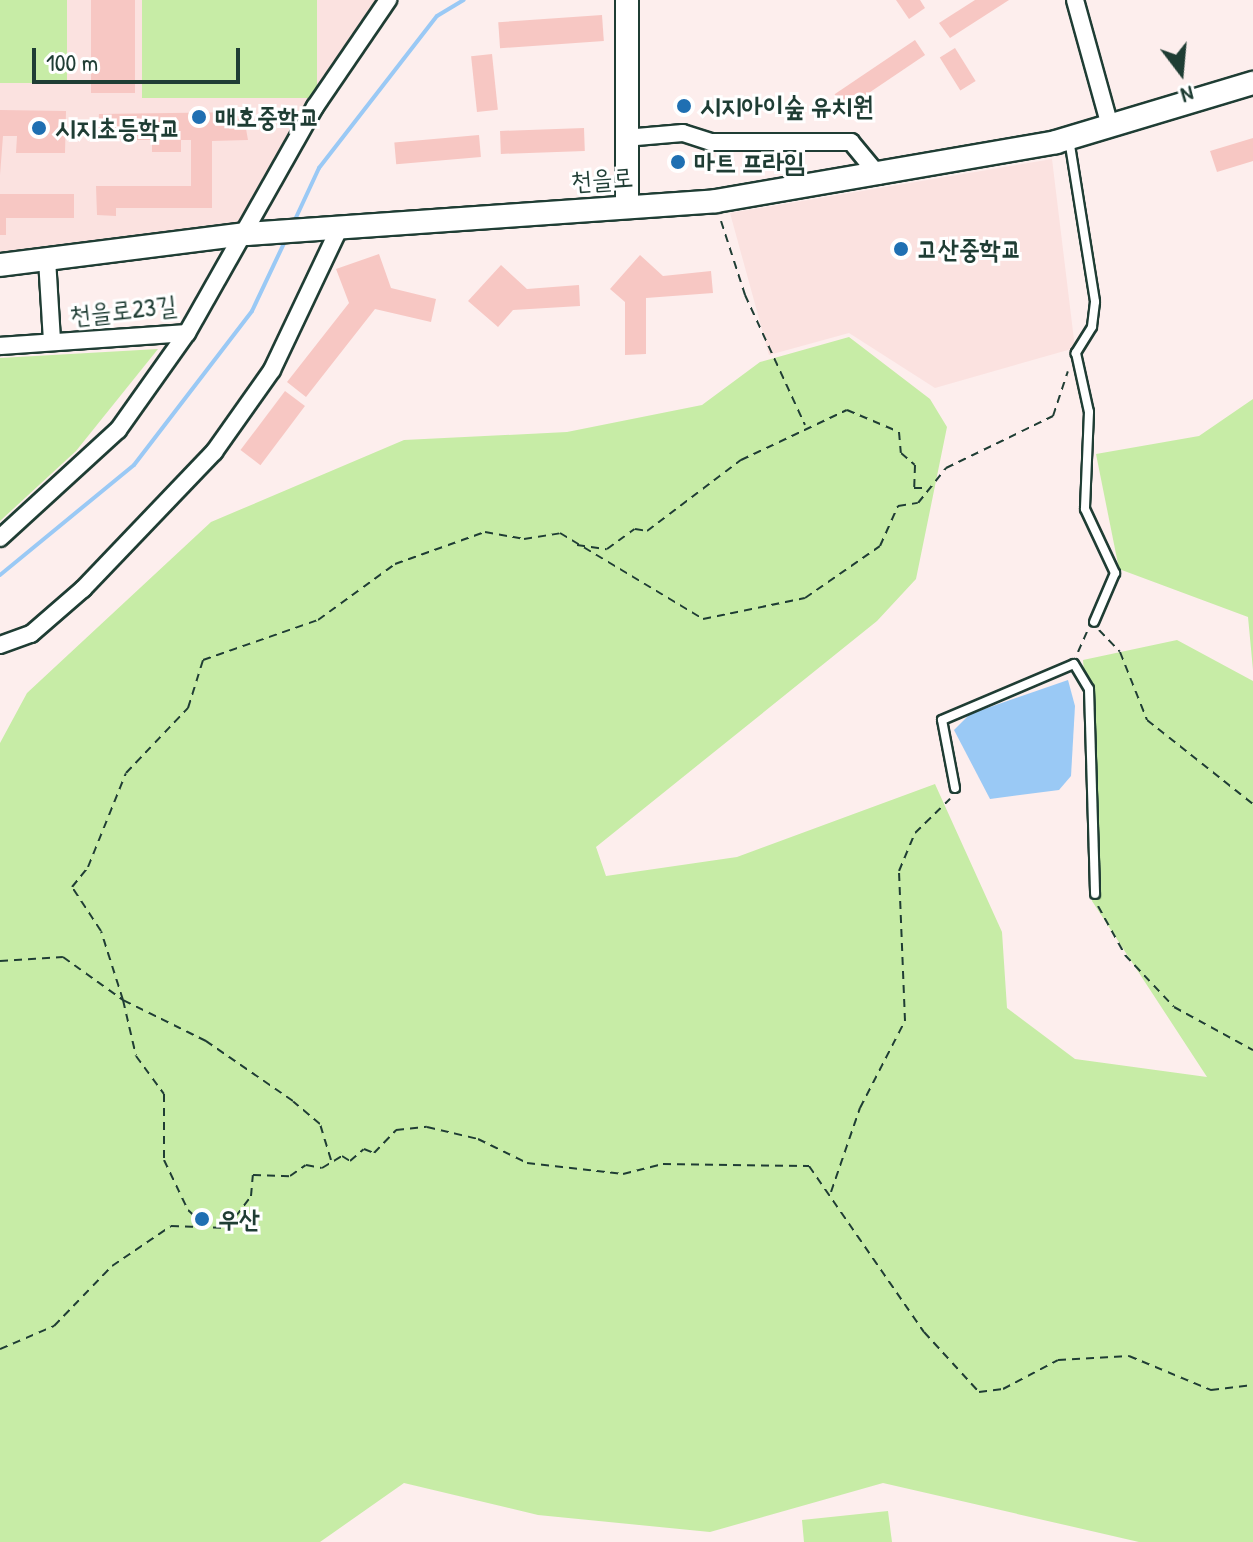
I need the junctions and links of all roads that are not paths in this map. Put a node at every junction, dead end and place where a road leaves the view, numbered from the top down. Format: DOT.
graph roads {
  1 [pos="388,0"];
  2 [pos="627,0"];
  3 [pos="1075,0"];
  4 [pos="1253,83"];
  5 [pos="1110,126"];
  6 [pos="625,138"];
  7 [pos="1068,138"];
  8 [pos="879,176"];
  9 [pos="627,205"];
  10 [pos="334,228"];
  11 [pos="247,234"];
  12 [pos="47,259"];
  13 [pos="0,265"];
  14 [pos="187,333"];
  15 [pos="52,341"];
  16 [pos="0,346"];
  17 [pos="0,538"];
  18 [pos="1094,622"];
  19 [pos="0,645"];
  20 [pos="955,788"];
  21 [pos="1095,894"];
  1 -- 11 [label="street, 천을로23길"];
  2 -- 6 [label="street"];
  3 -- 5 [label="street"];
  4 -- 5 [label="street, 천을로"];
  5 -- 7 [label="street, 천을로"];
  6 -- 8 [label="street"];
  6 -- 9 [label="street"];
  7 -- 8 [label="street, 천을로"];
  7 -- 18 [label="lane"];
  8 -- 9 [label="street, 천을로"];
  9 -- 10 [label="street, 천을로"];
  10 -- 11 [label="street, 천을로"];
  10 -- 19 [label="street"];
  11 -- 12 [label="street"];
  11 -- 14 [label="street, 천을로23길"];
  12 -- 13 [label="street"];
  12 -- 15 [label="street"];
  14 -- 15 [label="street, 천을로23길"];
  14 -- 17 [label="street"];
  15 -- 16 [label="street, 천을로23길"];
  20 -- 21 [label="lane"];
}
